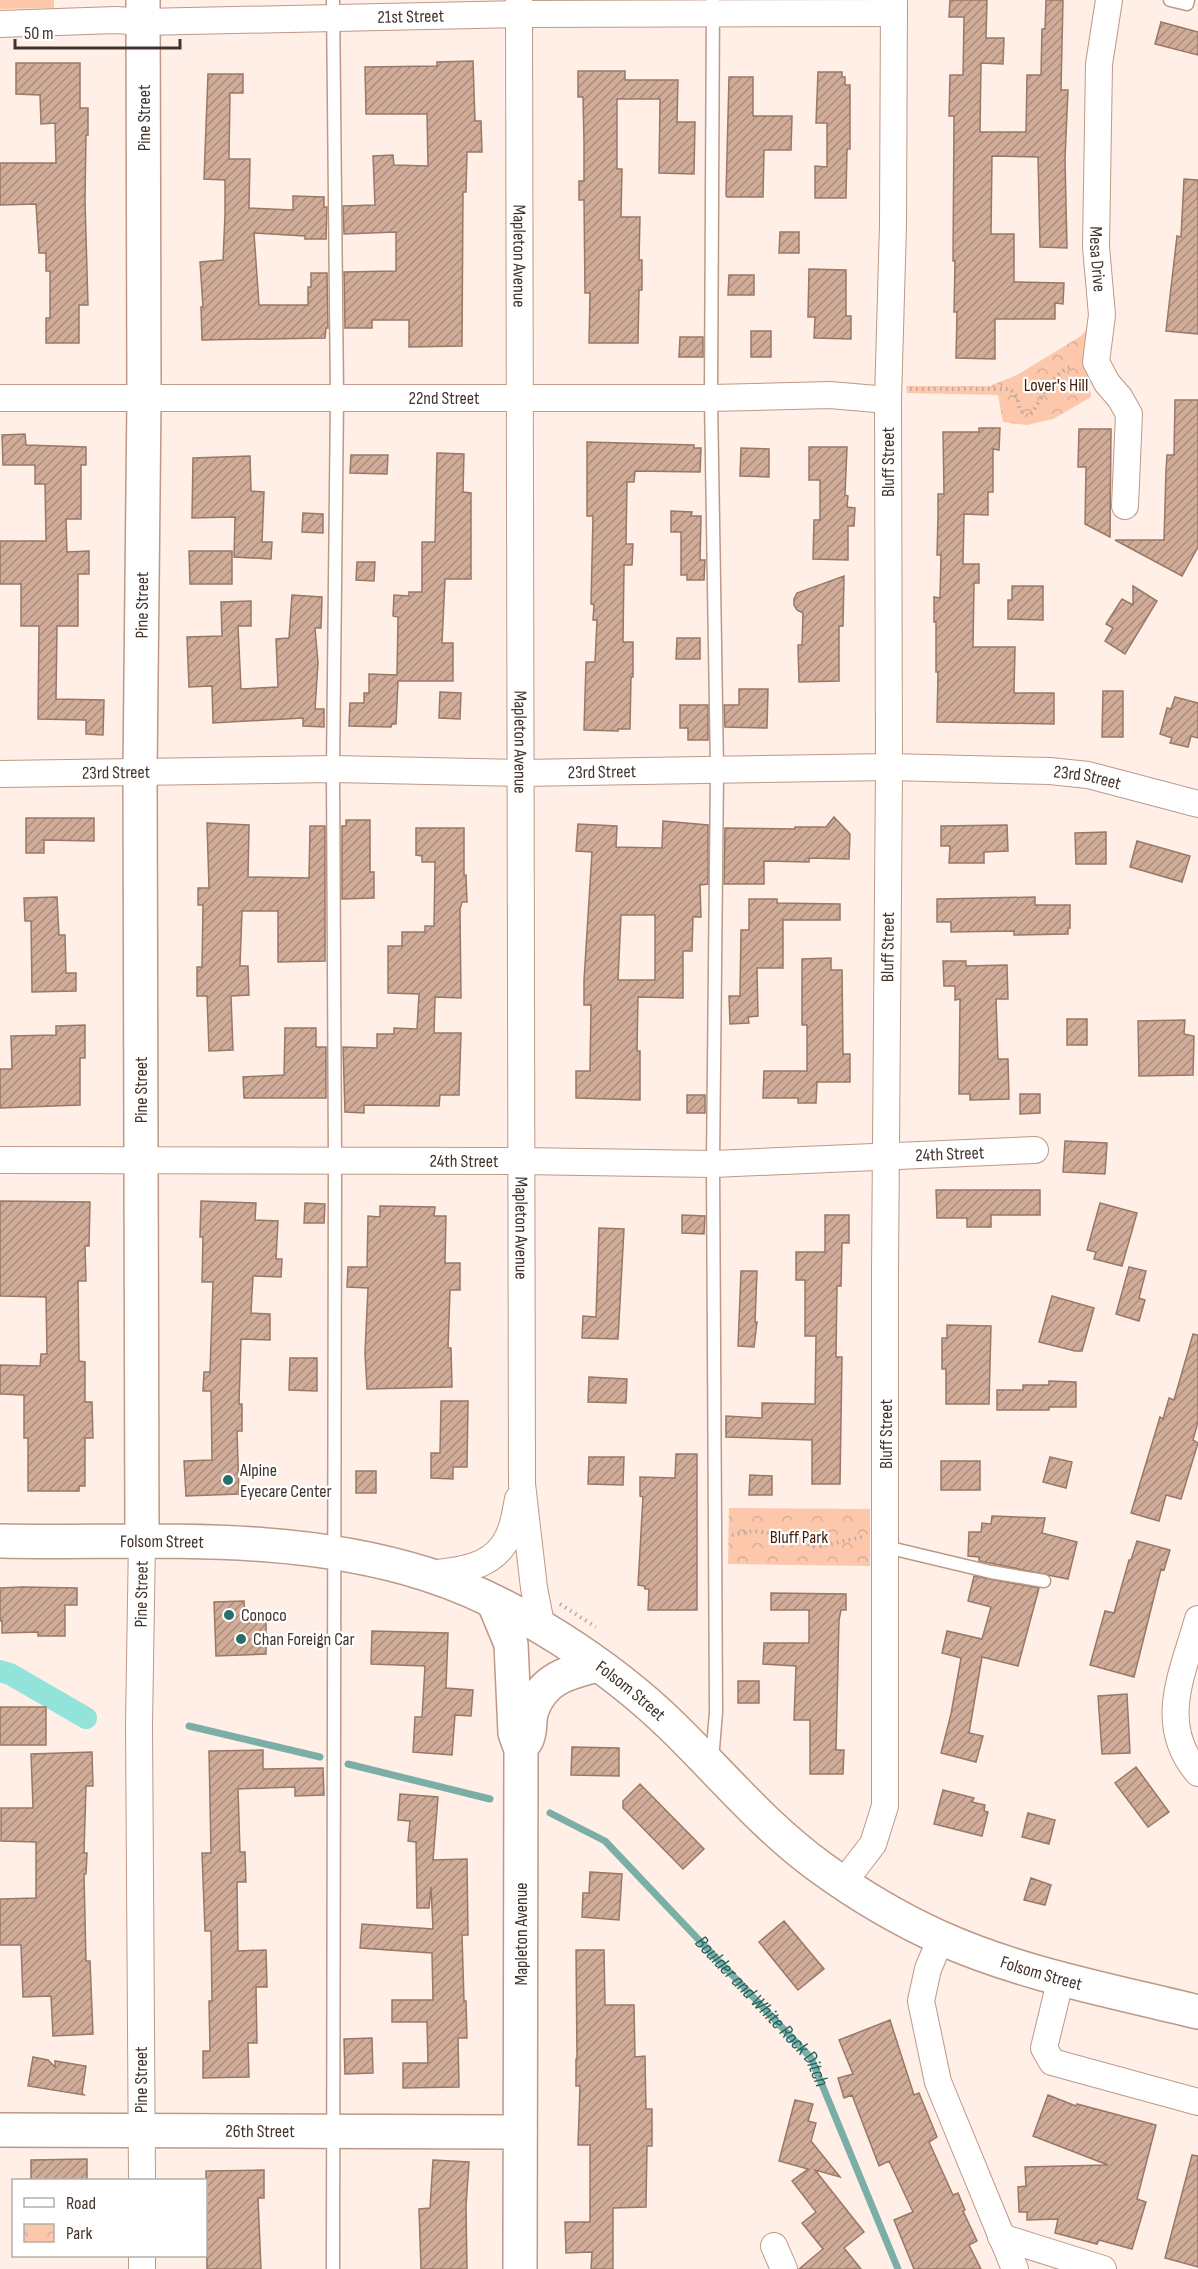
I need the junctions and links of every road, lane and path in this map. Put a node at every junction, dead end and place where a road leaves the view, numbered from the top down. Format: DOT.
graph roads {
  1 [pos="1109,0"];
  2 [pos="1170,0"];
  3 [pos="1188,0"];
  4 [pos="519,7"];
  5 [pos="713,7"];
  6 [pos="894,7"];
  7 [pos="333,10"];
  8 [pos="143,11"];
  9 [pos="0,24"];
  10 [pos="1096,362"];
  11 [pos="888,394"];
  12 [pos="519,397"];
  13 [pos="0,398"];
  14 [pos="337,398"];
  15 [pos="711,398"];
  16 [pos="144,399"];
  17 [pos="1125,506"];
  18 [pos="889,767"];
  19 [pos="333,769"];
  20 [pos="717,770"];
  21 [pos="140,772"];
  22 [pos="521,772"];
  23 [pos="0,774"];
  24 [pos="1198,804"];
  25 [pos="1035,1150"];
  26 [pos="887,1156"];
  27 [pos="0,1160"];
  28 [pos="335,1161"];
  29 [pos="520,1161"];
  30 [pos="141,1162"];
  31 [pos="713,1164"];
  32 [pos="522,1484"];
  33 [pos="716,1535"];
  34 [pos="142,1539"];
  35 [pos="886,1540"];
  36 [pos="0,1541"];
  37 [pos="334,1552"];
  38 [pos="427,1574"];
  39 [pos="1044,1581"];
  40 [pos="495,1603"];
  41 [pos="1198,1619"];
  42 [pos="542,1629"];
  43 [pos="598,1665"];
  44 [pos="521,1750"];
  45 [pos="1193,1766"];
  46 [pos="712,1767"];
  47 [pos="843,1883"];
  48 [pos="941,1938"];
  49 [pos="1061,1978"];
  50 [pos="1198,2012"];
  51 [pos="1198,2102"];
  52 [pos="0,2130"];
  53 [pos="333,2130"];
  54 [pos="142,2131"];
  55 [pos="520,2132"];
  56 [pos="142,2179"];
  57 [pos="1001,2237"];
  58 [pos="333,2269"];
  59 [pos="520,2269"];
  60 [pos="1015,2269"];
  61 [pos="1103,2269"];
  1 -- 10 [label="street, Mesa Drive"];
  2 -- 3 [label="lane"];
  4 -- 5 [label="street, 21st Street"];
  4 -- 7 [label="street, 21st Street"];
  4 -- 12 [label="street, Mapleton Avenue"];
  5 -- 6 [label="street, 21st Street"];
  5 -- 15 [label="lane"];
  6 -- 11 [label="street, Bluff Street"];
  7 -- 8 [label="street, 21st Street"];
  7 -- 14 [label="lane"];
  8 -- 9 [label="street, 21st Street"];
  8 -- 16 [label="street, Pine Street"];
  10 -- 11 [label="path"];
  10 -- 17 [label="street"];
  11 -- 15 [label="street, 22nd Street"];
  11 -- 18 [label="street, Bluff Street"];
  12 -- 14 [label="street, 22nd Street"];
  12 -- 15 [label="street, 22nd Street"];
  12 -- 22 [label="street, Mapleton Avenue"];
  13 -- 16 [label="street, 22nd Street"];
  14 -- 16 [label="street, 22nd Street"];
  14 -- 19 [label="lane"];
  15 -- 20 [label="lane"];
  16 -- 21 [label="street, Pine Street"];
  18 -- 20 [label="street, 23rd Street"];
  18 -- 24 [label="street, 23rd Street"];
  18 -- 26 [label="street, Bluff Street"];
  19 -- 21 [label="street, 23rd Street"];
  19 -- 22 [label="street, 23rd Street"];
  19 -- 28 [label="lane"];
  20 -- 22 [label="street, 23rd Street"];
  20 -- 31 [label="lane"];
  21 -- 23 [label="street, 23rd Street"];
  21 -- 30 [label="street, Pine Street"];
  22 -- 29 [label="street, Mapleton Avenue"];
  25 -- 26 [label="street, 24th Street"];
  26 -- 31 [label="street, 24th Street"];
  26 -- 35 [label="street, Bluff Street"];
  27 -- 30 [label="street, 24th Street"];
  28 -- 29 [label="street, 24th Street"];
  28 -- 30 [label="street, 24th Street"];
  28 -- 37 [label="lane"];
  29 -- 31 [label="street, 24th Street"];
  29 -- 32 [label="street, Mapleton Avenue"];
  30 -- 34 [label="street, Pine Street"];
  31 -- 33 [label="lane"];
  32 -- 38 [label="street, Mapleton Avenue"];
  32 -- 42 [label="street, Mapleton Avenue"];
  33 -- 35 [label="path"];
  33 -- 46 [label="lane"];
  34 -- 36 [label="street, Folsom Street"];
  34 -- 37 [label="street, Folsom Street"];
  34 -- 54 [label="street, Pine Street"];
  35 -- 39 [label="lane"];
  35 -- 47 [label="street, Bluff Street"];
  37 -- 38 [label="street, Folsom Street"];
  37 -- 53 [label="lane"];
  38 -- 40 [label="street, Folsom Street"];
  40 -- 42 [label="street, Folsom Street"];
  40 -- 44 [label="street, Mapleton Avenue"];
  41 -- 45 [label="street"];
  42 -- 43 [label="street, Folsom Street"];
  43 -- 44 [label="street"];
  43 -- 46 [label="street, Folsom Street"];
  44 -- 55 [label="street, Mapleton Avenue"];
  46 -- 47 [label="street, Folsom Street"];
  47 -- 48 [label="street, Folsom Street"];
  48 -- 49 [label="street, Folsom Street"];
  48 -- 57 [label="street"];
  49 -- 50 [label="street, Folsom Street"];
  49 -- 51 [label="street"];
  52 -- 54 [label="street, 26th Street"];
  53 -- 54 [label="street, 26th Street"];
  53 -- 55 [label="street, 26th Street"];
  53 -- 58 [label="lane"];
  54 -- 56 [label="street, Pine Street"];
  55 -- 59 [label="street, Mapleton Avenue"];
  57 -- 60 [label="street"];
  57 -- 61 [label="street"];
}
